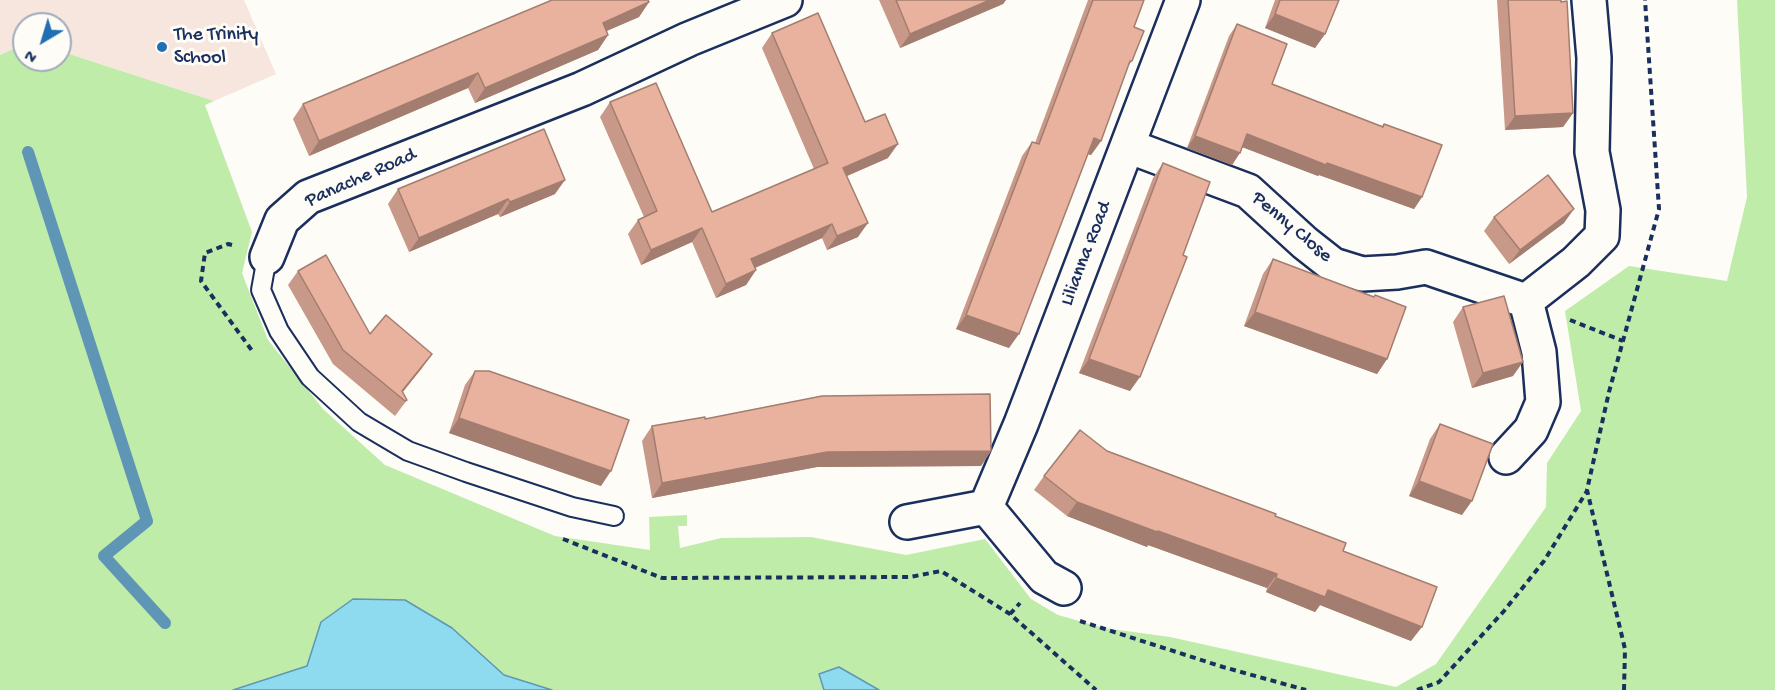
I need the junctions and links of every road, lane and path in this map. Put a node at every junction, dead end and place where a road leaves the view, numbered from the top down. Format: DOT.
graph roads {
  1 [pos="785,0"];
  2 [pos="1183,0"];
  3 [pos="1588,0"];
  4 [pos="1645,0"];
  5 [pos="1128,146"];
  6 [pos="267,257"];
  7 [pos="1526,302"];
  8 [pos="1623,341"];
  9 [pos="1506,457"];
  10 [pos="1587,490"];
  11 [pos="986,507"];
  12 [pos="614,516"];
  13 [pos="907,522"];
  14 [pos="1067,603"];
  15 [pos="1306,690"];
  16 [pos="1417,690"];
  17 [pos="1624,690"];
  1 -- 6 [label="street, Panache Road"];
  2 -- 5 [label="street, Lilianna Road"];
  3 -- 7 [label="street"];
  4 -- 8 [label="path"];
  5 -- 7 [label="street, Penny Close"];
  5 -- 11 [label="street, Lilianna Road"];
  6 -- 12 [label="lane, Panache Road"];
  7 -- 8 [label="path"];
  7 -- 9 [label="street"];
  8 -- 10 [label="path"];
  10 -- 16 [label="path"];
  10 -- 17 [label="path"];
  11 -- 13 [label="street"];
  11 -- 14 [label="street"];
  14 -- 15 [label="path"];
}
